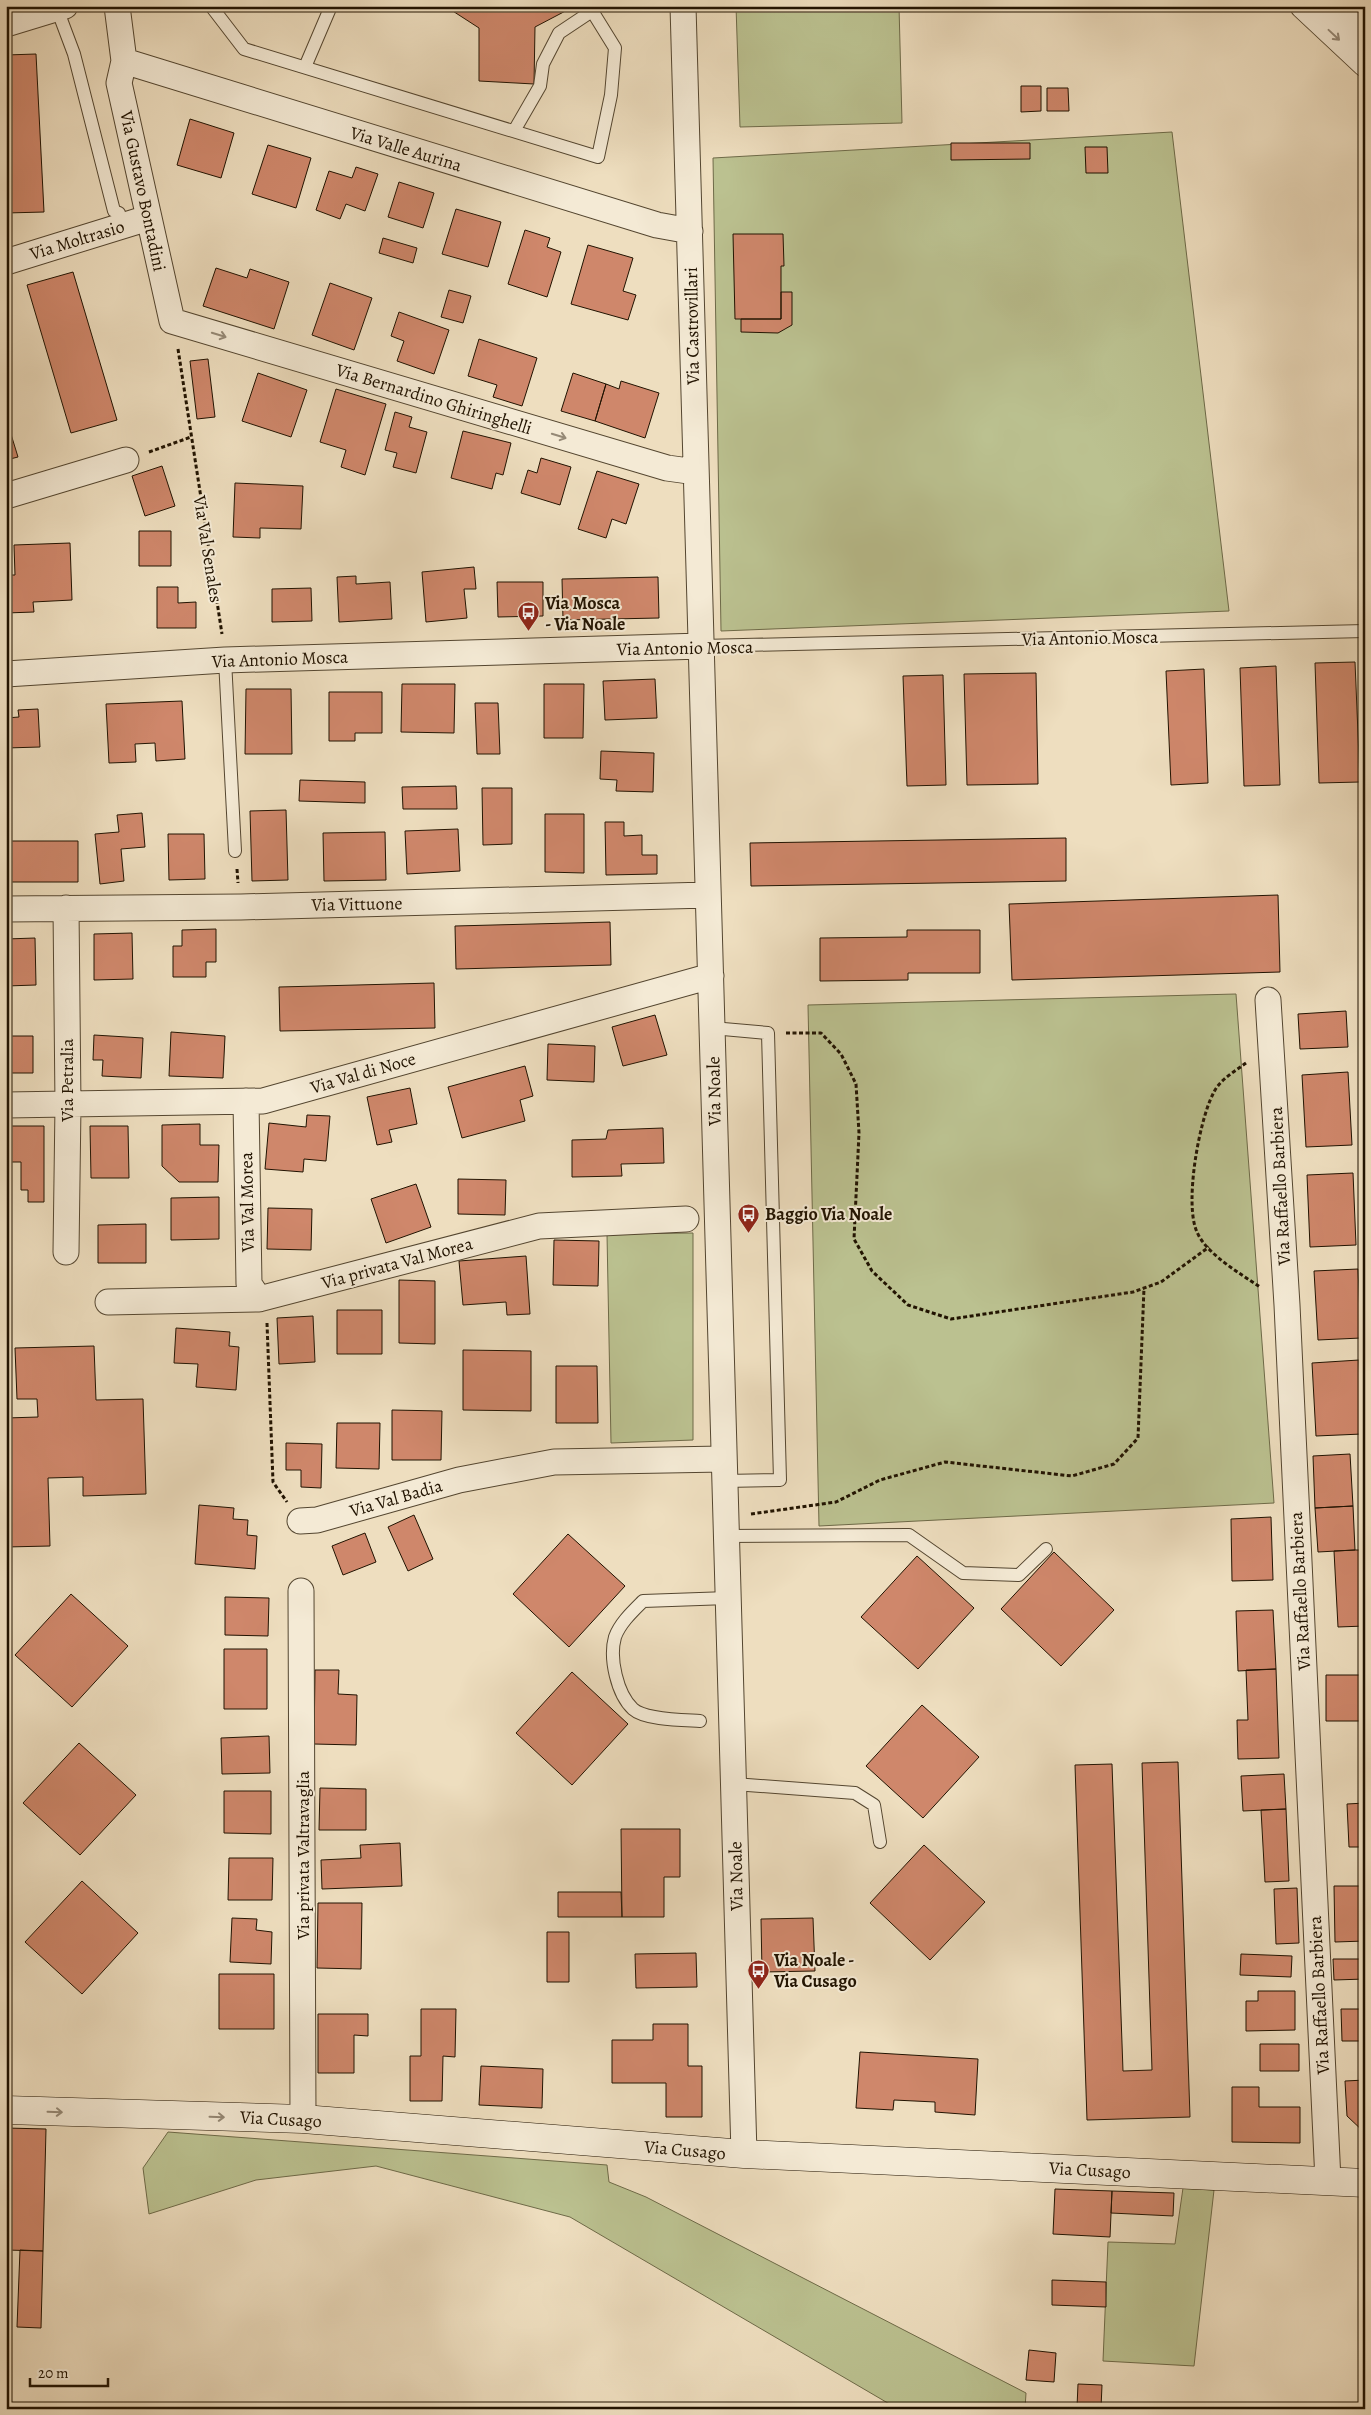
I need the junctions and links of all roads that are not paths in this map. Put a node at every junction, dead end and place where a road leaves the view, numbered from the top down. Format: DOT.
graph roads {
  1 [pos="117,6"];
  2 [pos="211,6"];
  3 [pos="331,6"];
  4 [pos="683,6"];
  5 [pos="1303,6"];
  6 [pos="1334,6"];
  7 [pos="59,7"];
  8 [pos="590,8"];
  9 [pos="6,24"];
  10 [pos="1365,41"];
  11 [pos="124,61"];
  12 [pos="1365,64"];
  13 [pos="305,67"];
  14 [pos="514,131"];
  15 [pos="119,213"];
  16 [pos="148,218"];
  17 [pos="690,231"];
  18 [pos="6,262"];
  19 [pos="172,321"];
  20 [pos="126,460"];
  21 [pos="696,472"];
  22 [pos="6,496"];
  23 [pos="1365,631"];
  24 [pos="702,646"];
  25 [pos="226,660"];
  26 [pos="6,674"];
  27 [pos="236,851"];
  28 [pos="708,895"];
  29 [pos="66,908"];
  30 [pos="6,909"];
  31 [pos="711,976"];
  32 [pos="1268,1000"];
  33 [pos="712,1028"];
  34 [pos="246,1101"];
  35 [pos="6,1105"];
  36 [pos="68,1105"];
  37 [pos="686,1219"];
  38 [pos="66,1252"];
  39 [pos="258,1299"];
  40 [pos="108,1302"];
  41 [pos="724,1470"];
  42 [pos="300,1521"];
  43 [pos="726,1536"];
  44 [pos="1046,1549"];
  45 [pos="302,1591"];
  46 [pos="728,1598"];
  47 [pos="700,1721"];
  48 [pos="734,1784"];
  49 [pos="880,1842"];
  50 [pos="6,2110"];
  51 [pos="304,2119"];
  52 [pos="744,2154"];
  53 [pos="1328,2181"];
  54 [pos="1365,2183"];
  1 -- 11 [label="street, Via Gustavo Bontadini"];
  2 -- 13 [label="lane"];
  3 -- 13 [label="lane"];
  4 -- 17 [label="street, Via Castrovillari"];
  5 -- 12 [label="street, one-way"];
  6 -- 10 [label="street"];
  7 -- 9 [label="street"];
  7 -- 15 [label="lane"];
  8 -- 14 [label="lane"];
  8 -- 14 [label="lane"];
  11 -- 16 [label="street, Via Gustavo Bontadini"];
  11 -- 17 [label="street, Via Valle Aurina"];
  13 -- 14 [label="lane"];
  16 -- 18 [label="street, Via Moltrasio"];
  16 -- 19 [label="street, Via Gustavo Bontadini"];
  17 -- 21 [label="street, Via Castrovillari"];
  19 -- 21 [label="street, Via Bernardino Ghiringhelli, one-way"];
  20 -- 22 [label="street"];
  21 -- 24 [label="street, Via Castrovillari"];
  23 -- 24 [label="lane, Via Antonio Mosca"];
  24 -- 25 [label="street, Via Antonio Mosca"];
  24 -- 28 [label="street, Via Noale"];
  25 -- 26 [label="street, Via Antonio Mosca"];
  25 -- 27 [label="lane"];
  28 -- 29 [label="street, Via Vittuone"];
  28 -- 31 [label="street, Via Noale"];
  29 -- 30 [label="street, Via Vittuone"];
  29 -- 36 [label="street, Via Petralia"];
  31 -- 33 [label="street, Via Noale"];
  31 -- 34 [label="street, Via Val di Noce"];
  32 -- 53 [label="street, Via Raffaello Barbiera"];
  33 -- 41 [label="street, Via Noale"];
  33 -- 41 [label="lane"];
  34 -- 36 [label="street, Via Val di Noce"];
  34 -- 39 [label="street, Via Val Morea"];
  35 -- 36 [label="street, Via Val di Noce"];
  36 -- 38 [label="street, Via Petralia"];
  37 -- 39 [label="street, Via privata Val Morea"];
  39 -- 40 [label="street, Via privata Val Morea"];
  41 -- 42 [label="street, Via Val Badia"];
  41 -- 43 [label="street, Via Noale"];
  43 -- 44 [label="lane"];
  43 -- 46 [label="street, Via Noale"];
  45 -- 51 [label="street, Via privata Valtravaglia"];
  46 -- 47 [label="lane"];
  46 -- 48 [label="street, Via Noale"];
  48 -- 49 [label="lane"];
  48 -- 52 [label="street, Via Noale"];
  50 -- 51 [label="street, Via Cusago, one-way"];
  51 -- 52 [label="street, Via Cusago"];
  52 -- 53 [label="street, Via Cusago"];
  53 -- 54 [label="street, Via Cusago"];
}
